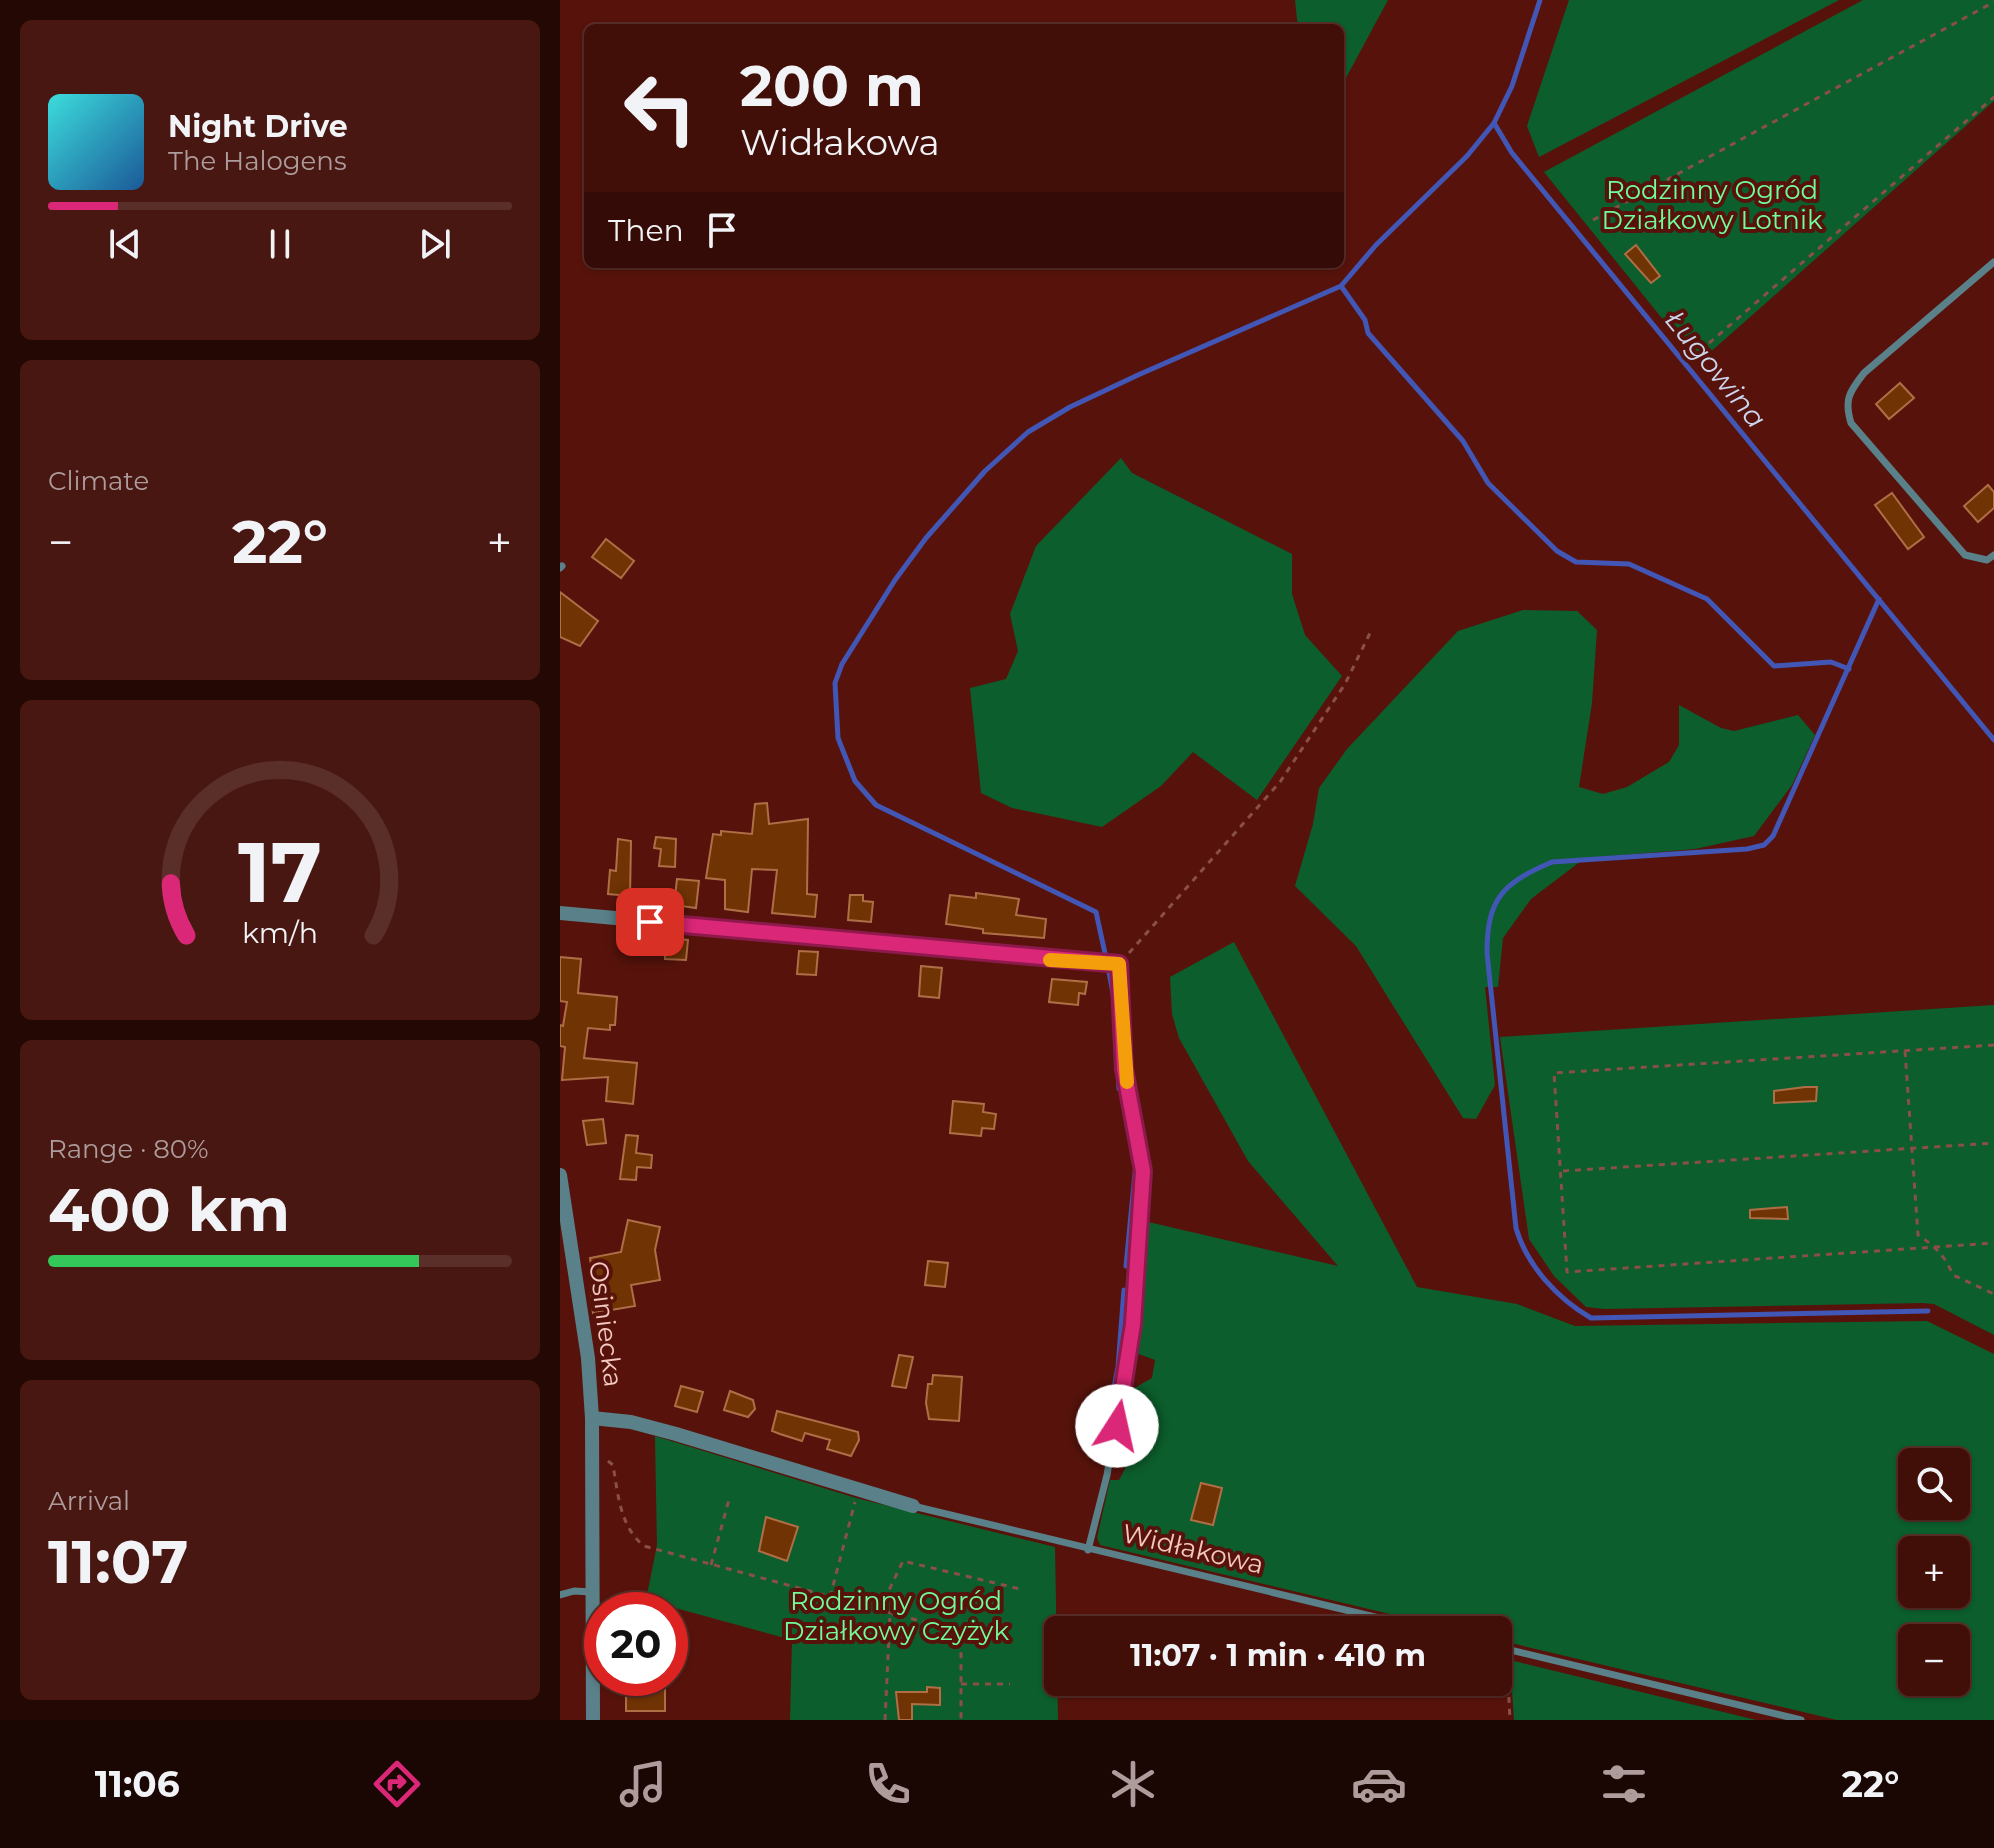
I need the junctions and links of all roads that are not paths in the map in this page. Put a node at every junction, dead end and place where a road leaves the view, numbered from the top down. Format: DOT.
graph roads {
  1 [pos="1994,262"];
  2 [pos="1994,555"];
  3 [pos="560,913"];
  4 [pos="1119,964"];
  5 [pos="560,1175"];
  6 [pos="592,1418"];
  7 [pos="913,1506"];
  8 [pos="1088,1550"];
  9 [pos="591,1592"];
  10 [pos="560,1595"];
  11 [pos="1369,1616"];
  12 [pos="1512,1650"];
  13 [pos="593,1696"];
  14 [pos="593,1720"];
  15 [pos="1801,1720"];
  1 -- 2 [label="lane"];
  3 -- 4 [label="street"];
  4 -- 8 [label="lane, Widłakowa"];
  5 -- 6 [label="street, Osiniecka"];
  6 -- 7 [label="street"];
  6 -- 9 [label="street, Osiniecka"];
  7 -- 8 [label="lane"];
  8 -- 11 [label="lane, Widłakowa"];
  9 -- 10 [label="lane"];
  12 -- 15 [label="lane"];
  13 -- 14 [label="street, Osiniecka"];
}
